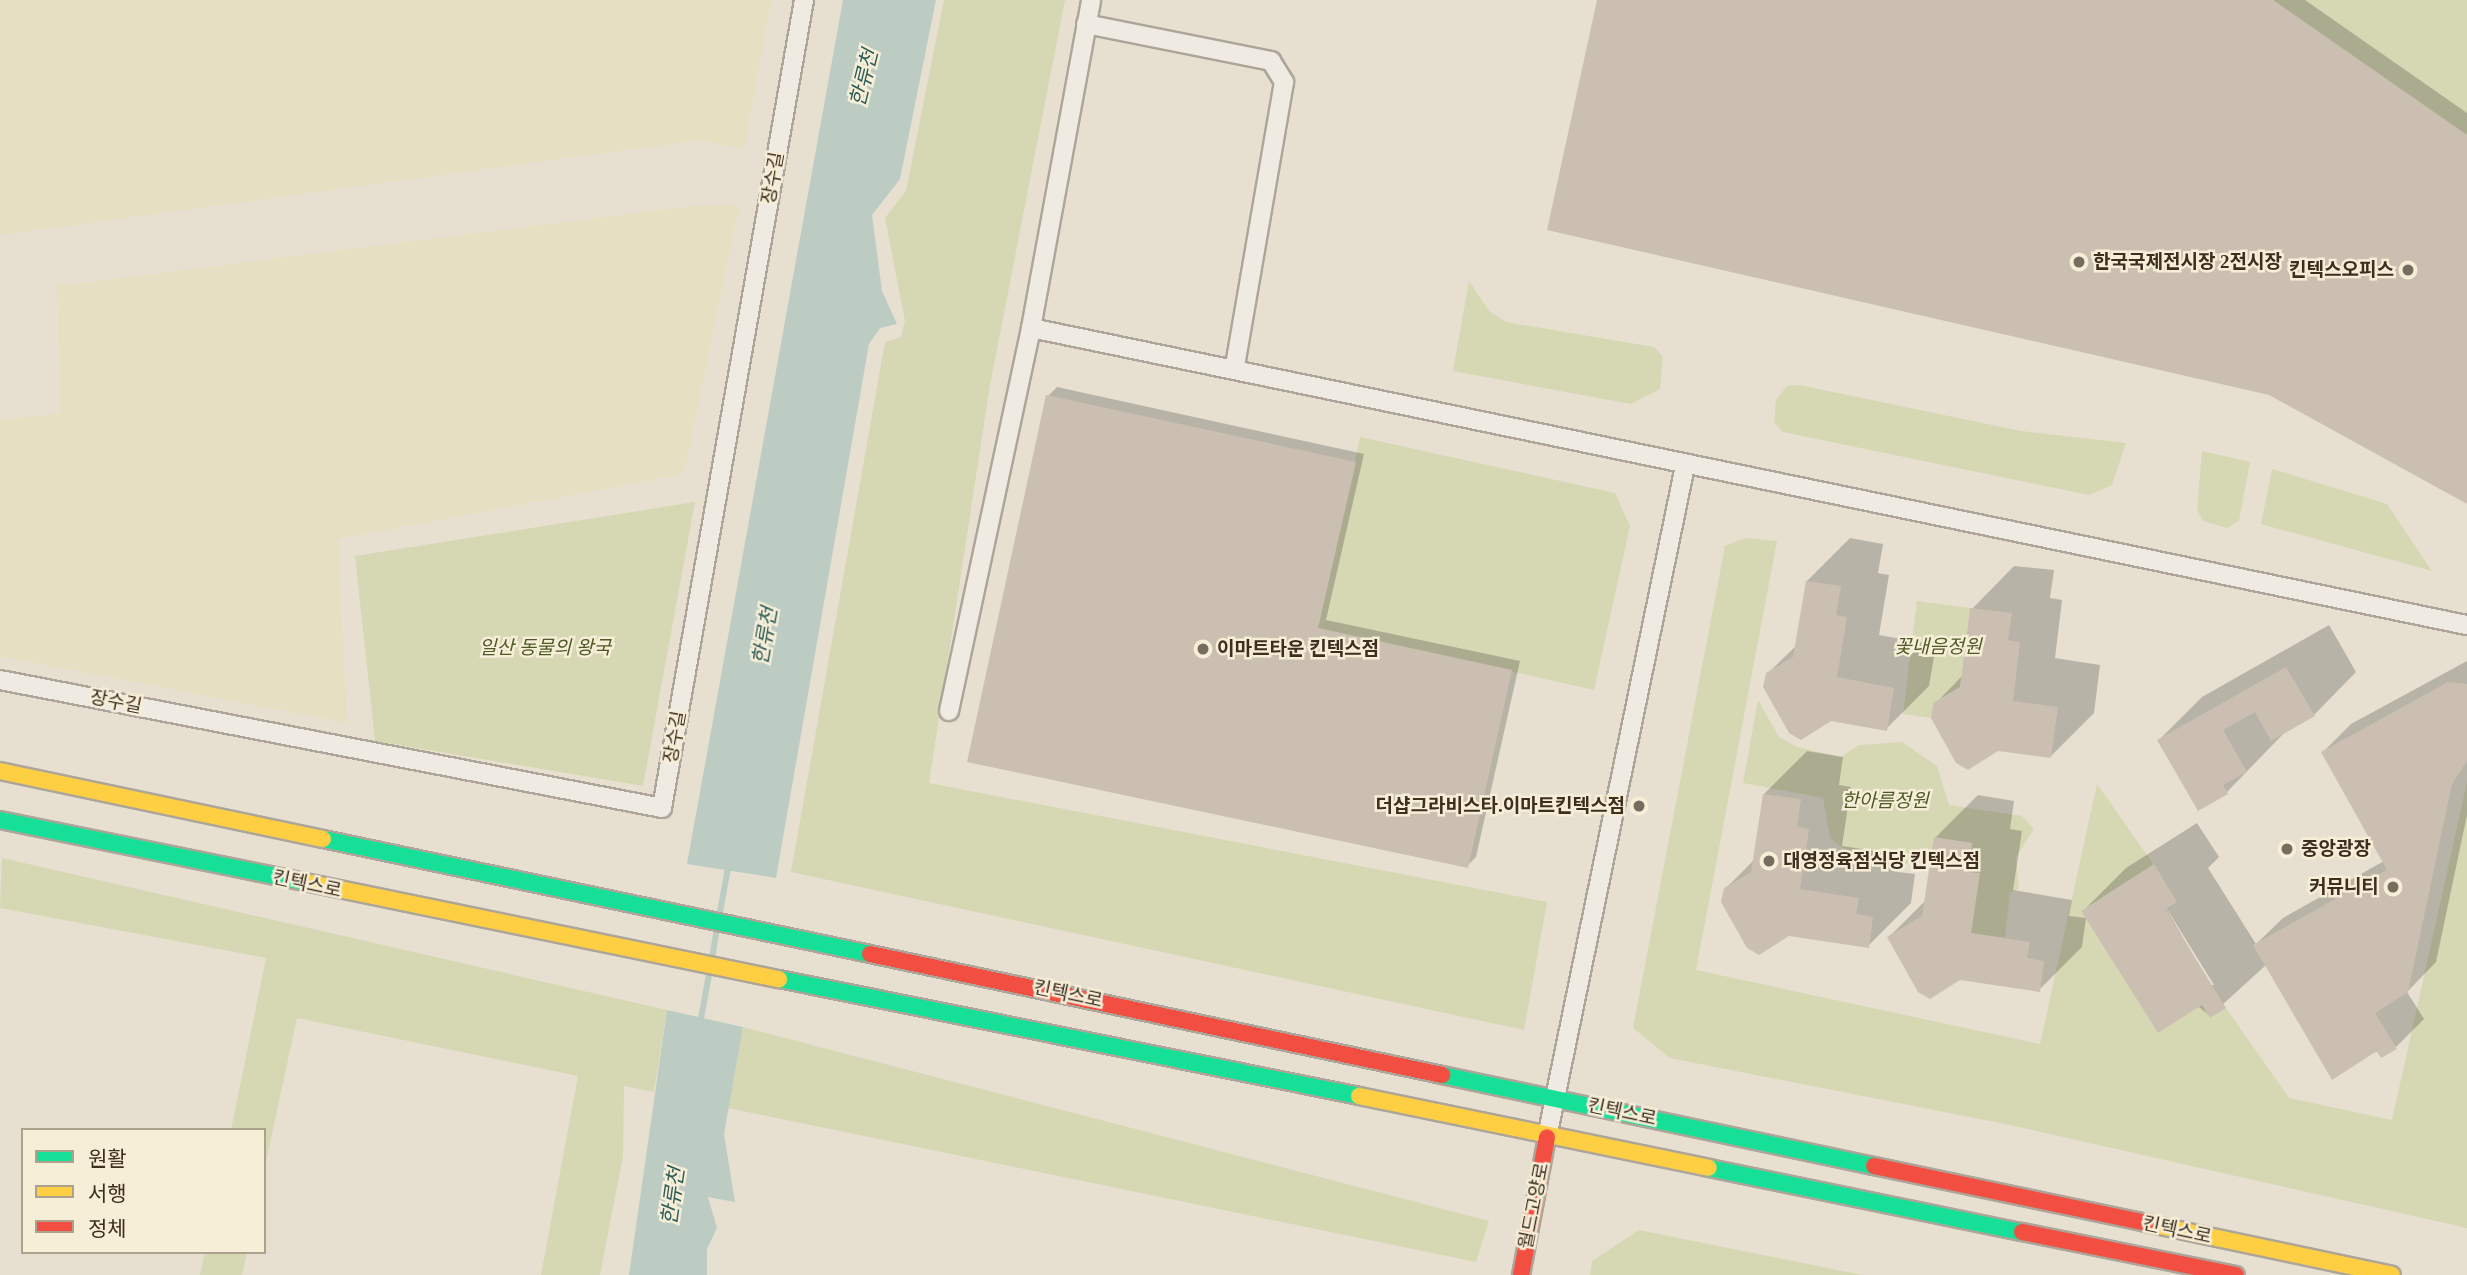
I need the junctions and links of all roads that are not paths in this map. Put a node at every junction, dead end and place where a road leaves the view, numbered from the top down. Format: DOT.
graph roads {
  1 [pos="804,0"];
  2 [pos="1091,0"];
  3 [pos="1086,23"];
  4 [pos="1031,328"];
  5 [pos="1234,370"];
  6 [pos="1685,466"];
  7 [pos="2467,625"];
  8 [pos="0,680"];
  9 [pos="949,711"];
  10 [pos="0,771"];
  11 [pos="0,820"];
  12 [pos="1558,1098"];
  13 [pos="1547,1137"];
  14 [pos="1521,1275"];
  15 [pos="2236,1275"];
  16 [pos="2392,1275"];
  1 -- 8 [label="street, 장수길"];
  2 -- 3 [label="street"];
  3 -- 4 [label="street"];
  3 -- 5 [label="street"];
  4 -- 5 [label="street"];
  4 -- 9 [label="street"];
  5 -- 6 [label="street"];
  6 -- 7 [label="street"];
  6 -- 12 [label="street"];
  10 -- 12 [label="main road, 킨텍스로"];
  11 -- 13 [label="main road, 킨텍스로"];
  12 -- 13 [label="street"];
  12 -- 16 [label="main road, 킨텍스로"];
  13 -- 14 [label="main road, 월드고양로"];
  13 -- 15 [label="main road, 킨텍스로"];
}
